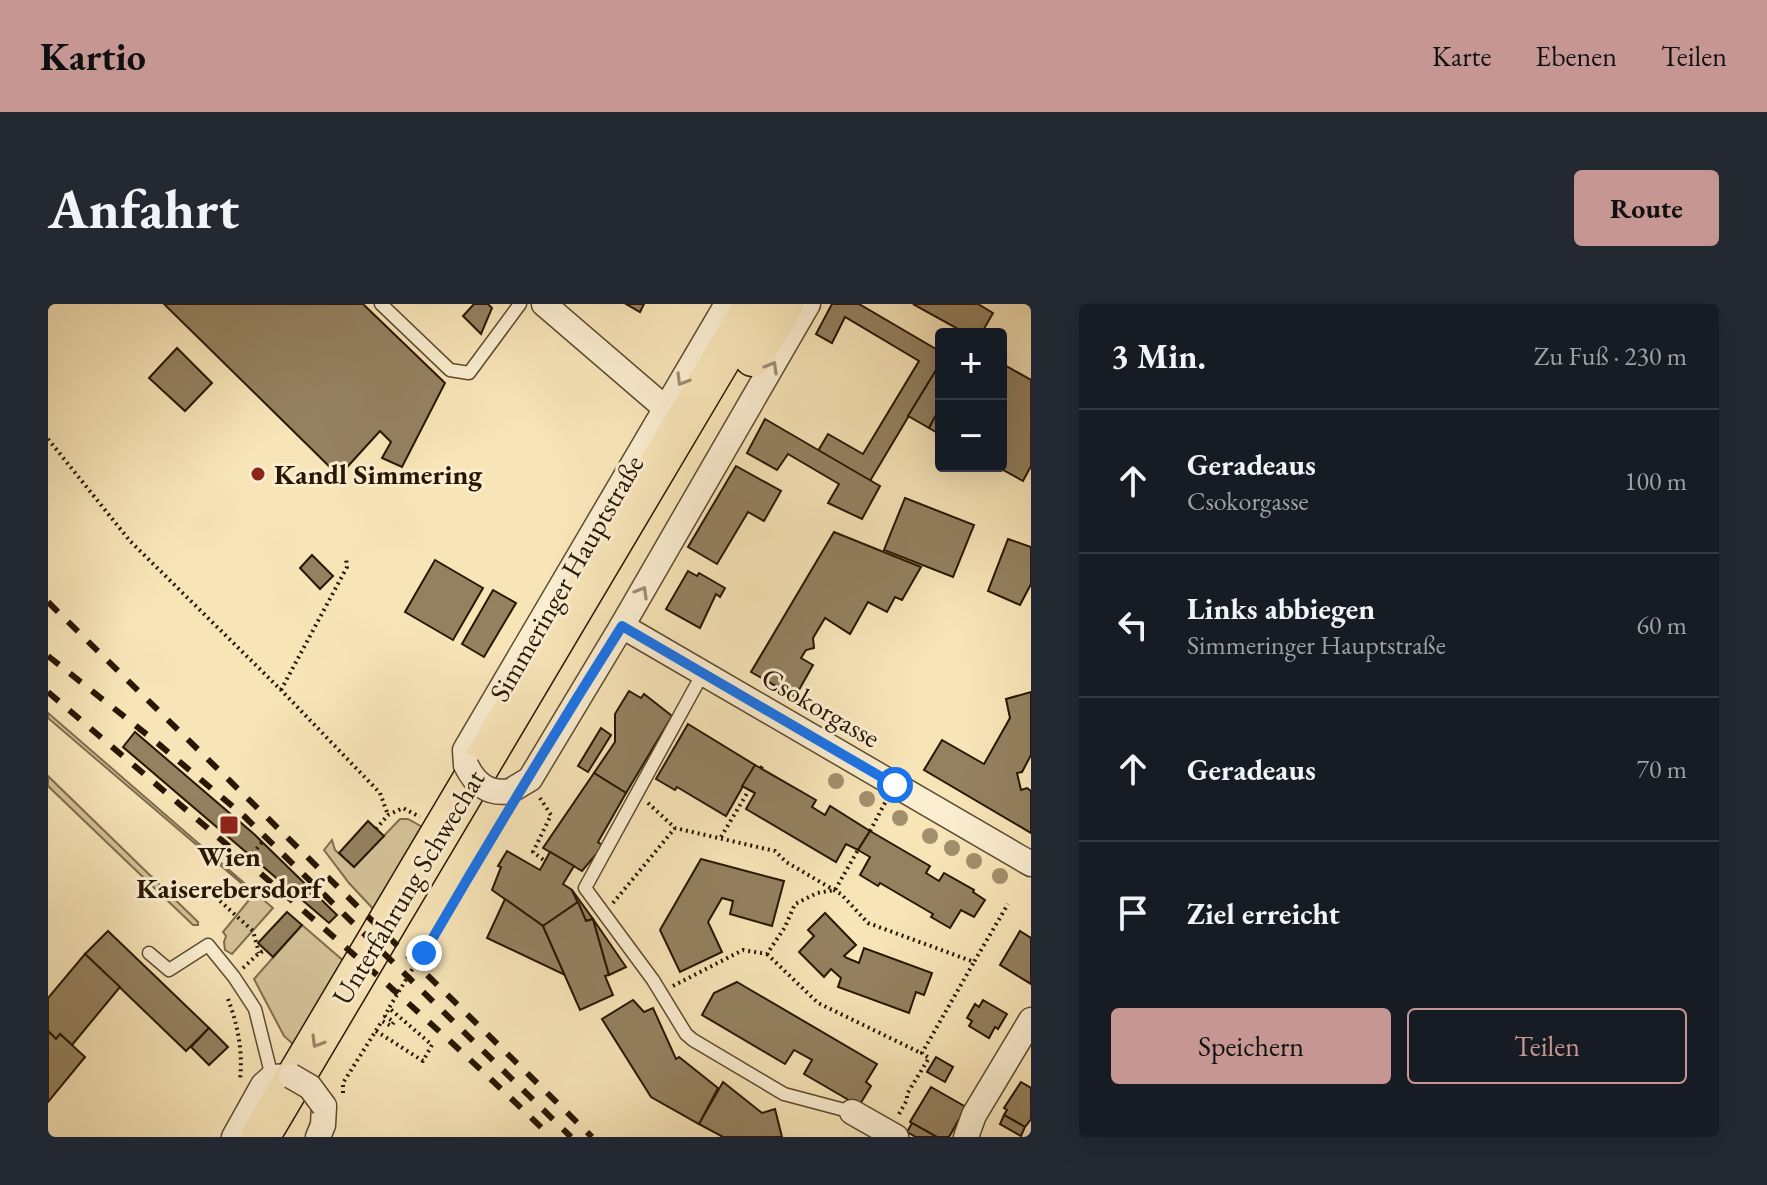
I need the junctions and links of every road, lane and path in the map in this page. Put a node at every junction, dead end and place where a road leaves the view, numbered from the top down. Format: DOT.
graph roads {
  1 [pos="381,304"];
  2 [pos="520,304"];
  3 [pos="727,304"];
  4 [pos="754,304"];
  5 [pos="784,304"];
  6 [pos="808,304"];
  7 [pos="556,308"];
  8 [pos="739,355"];
  9 [pos="665,408"];
  10 [pos="48,439"];
  11 [pos="346,558"];
  12 [pos="622,626"];
  13 [pos="703,673"];
  14 [pos="281,690"];
  15 [pos="895,785"];
  16 [pos="527,789"];
  17 [pos="749,790"];
  18 [pos="637,793"];
  19 [pos="388,815"];
  20 [pos="675,828"];
  21 [pos="870,831"];
  22 [pos="721,837"];
  23 [pos="263,841"];
  24 [pos="858,850"];
  25 [pos="249,858"];
  26 [pos="545,861"];
  27 [pos="1031,864"];
  28 [pos="835,890"];
  29 [pos="220,901"];
  30 [pos="1008,904"];
  31 [pos="604,914"];
  32 [pos="266,950"];
  33 [pos="149,953"];
  34 [pos="259,953"];
  35 [pos="767,954"];
  36 [pos="974,962"];
  37 [pos="234,977"];
  38 [pos="661,993"];
  39 [pos="389,1008"];
  40 [pos="1031,1020"];
  41 [pos="376,1031"];
  42 [pos="922,1053"];
  43 [pos="277,1076"];
  44 [pos="343,1083"];
  45 [pos="237,1091"];
  46 [pos="852,1112"];
  47 [pos="314,1126"];
  48 [pos="892,1135"];
  49 [pos="234,1137"];
  50 [pos="260,1137"];
  51 [pos="966,1137"];
  1 -- 2 [label="lane"];
  3 -- 9 [label="street, Simmeringer Hauptstraße, one-way"];
  4 -- 8 [label="main road"];
  5 -- 8 [label="main road"];
  12 -- 6 [label="street, one-way"];
  7 -- 9 [label="street"];
  8 -- 47 [label="main road, Unterfahrung Schwechat"];
  8 -- 50 [label="main road, Unterfahrung Schwechat, one-way"];
  9 -- 16 [label="street, Simmeringer Hauptstraße, bridge"];
  10 -- 14 [label="path"];
  11 -- 14 [label="path"];
  12 -- 13 [label="street, Csokorgasse"];
  12 -- 16 [label="street"];
  13 -- 15 [label="street, Csokorgasse"];
  13 -- 18 [label="lane"];
  14 -- 19 [label="path"];
  15 -- 21 [label="path"];
  15 -- 27 [label="street, Csokorgasse"];
  16 -- 26 [label="path"];
  16 -- 39 [label="path"];
  17 -- 22 [label="path"];
  18 -- 20 [label="path"];
  18 -- 31 [label="lane"];
  20 -- 22 [label="path"];
  20 -- 31 [label="path"];
  22 -- 28 [label="path"];
  23 -- 25 [label="path"];
  24 -- 28 [label="path"];
  28 -- 35 [label="path"];
  28 -- 36 [label="path"];
  29 -- 34 [label="path"];
  30 -- 36 [label="path"];
  31 -- 38 [label="lane"];
  32 -- 34 [label="path"];
  33 -- 37 [label="lane"];
  34 -- 37 [label="path"];
  35 -- 38 [label="path"];
  35 -- 42 [label="path"];
  36 -- 42 [label="path"];
  37 -- 43 [label="lane"];
  37 -- 45 [label="path"];
  38 -- 46 [label="lane"];
  39 -- 41 [label="path"];
  39 -- 41 [label="path"];
  40 -- 51 [label="street"];
  41 -- 44 [label="path"];
  42 -- 48 [label="path"];
  43 -- 47 [label="street, bridge"];
  43 -- 49 [label="street"];
  46 -- 48 [label="street"];
}
